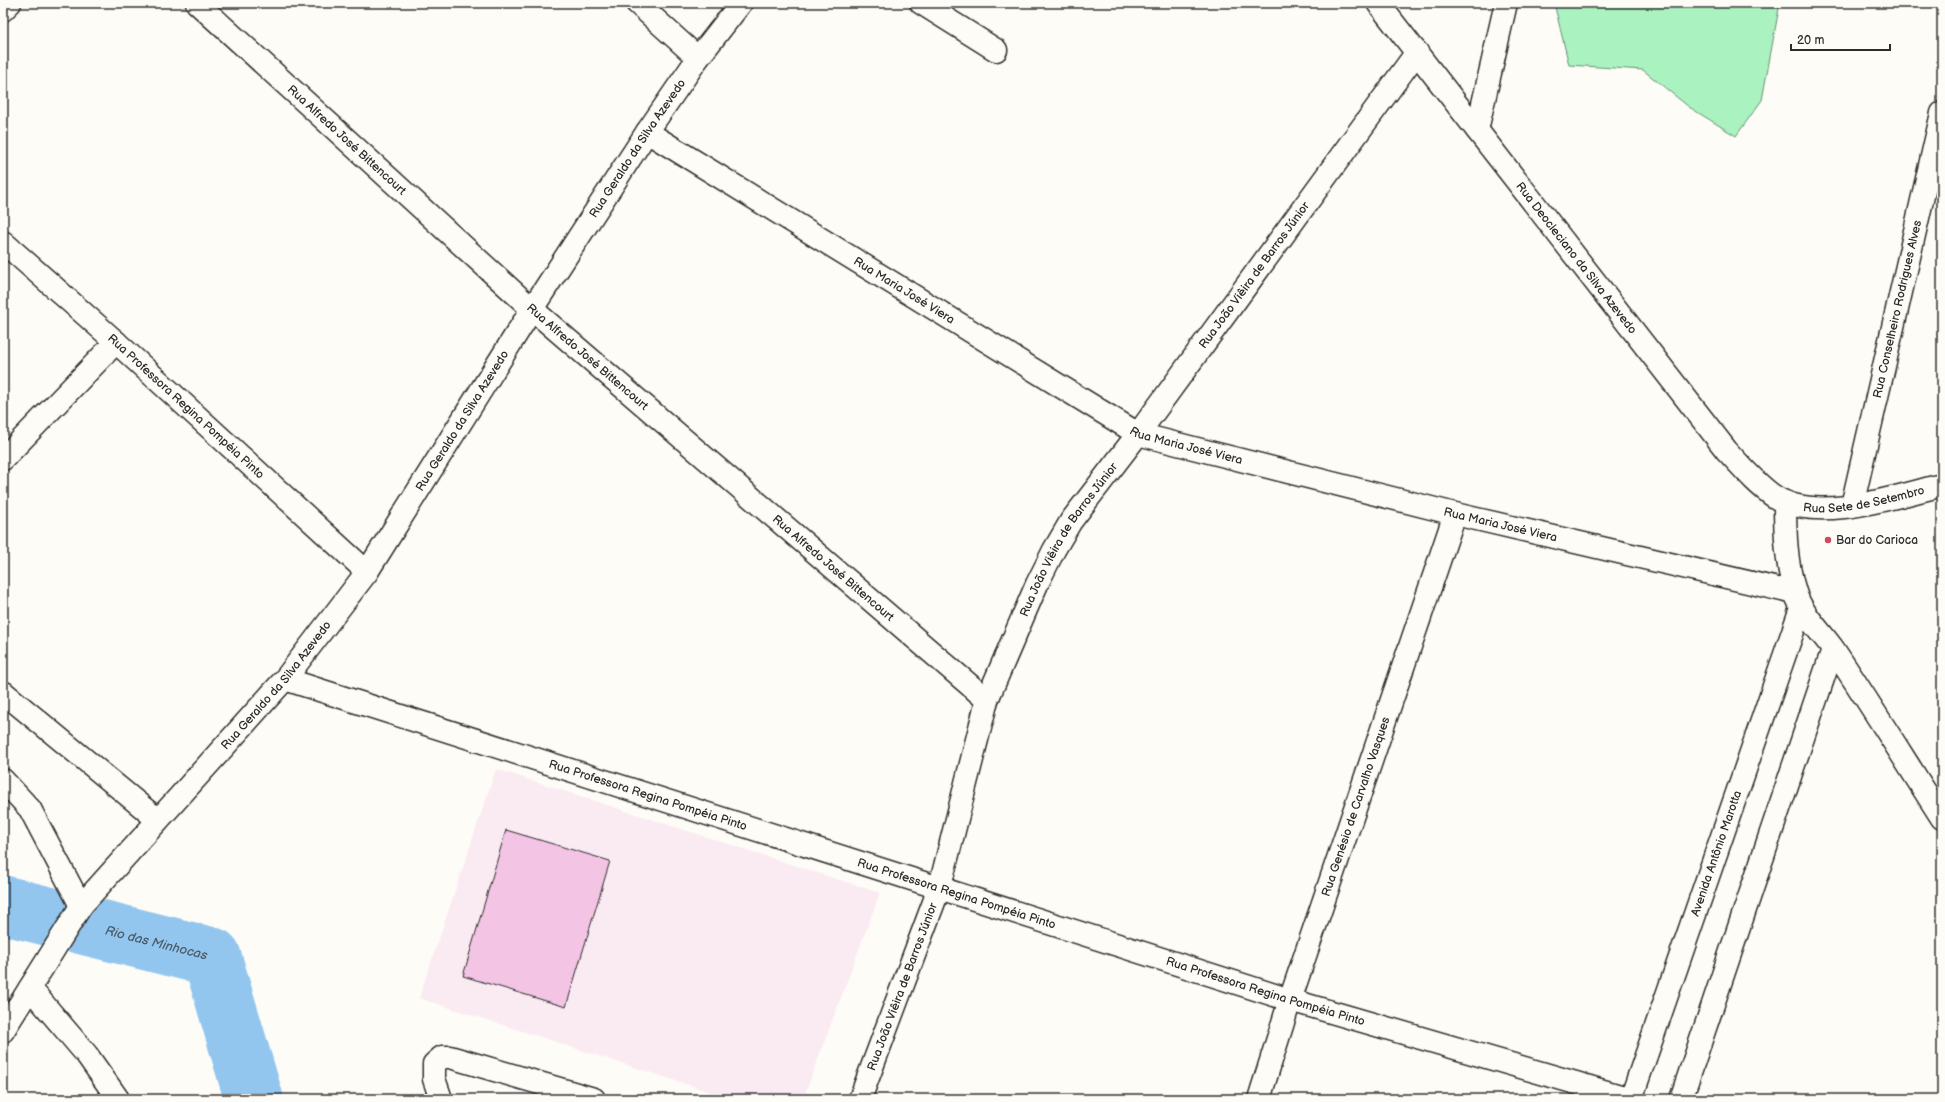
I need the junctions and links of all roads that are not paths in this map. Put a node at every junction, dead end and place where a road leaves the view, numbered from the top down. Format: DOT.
graph roads {
  1 [pos="10,3"];
  2 [pos="197,3"];
  3 [pos="637,3"];
  4 [pos="741,3"];
  5 [pos="921,3"];
  6 [pos="1378,3"];
  7 [pos="1506,3"];
  8 [pos="3,10"];
  9 [pos="996,50"];
  10 [pos="1417,52"];
  11 [pos="698,58"];
  12 [pos="1942,112"];
  13 [pos="1477,130"];
  14 [pos="648,132"];
  15 [pos="3,242"];
  16 [pos="532,309"];
  17 [pos="116,342"];
  18 [pos="1138,434"];
  19 [pos="3,459"];
  20 [pos="1942,485"];
  21 [pos="1785,502"];
  22 [pos="1852,506"];
  23 [pos="1454,514"];
  24 [pos="367,572"];
  25 [pos="1798,600"];
  26 [pos="1833,649"];
  27 [pos="285,679"];
  28 [pos="3,692"];
  29 [pos="987,700"];
  30 [pos="3,780"];
  31 [pos="1942,818"];
  32 [pos="158,820"];
  33 [pos="940,886"];
  34 [pos="79,910"];
  35 [pos="30,988"];
  36 [pos="1290,1000"];
  37 [pos="3,1031"];
  38 [pos="118,1099"];
  39 [pos="441,1099"];
  40 [pos="594,1099"];
  41 [pos="860,1099"];
  42 [pos="1259,1099"];
  43 [pos="1631,1099"];
  44 [pos="1681,1099"];
  1 -- 8 [label="street"];
  2 -- 16 [label="street, Rua Alfredo José Bittencourt"];
  3 -- 11 [label="street"];
  4 -- 11 [label="street, Rua Geraldo da Silva Azevedo"];
  5 -- 9 [label="street"];
  6 -- 10 [label="street, Rua Deocleciano da Silva Azevedo"];
  7 -- 13 [label="street"];
  10 -- 13 [label="street, Rua Deocleciano da Silva Azevedo"];
  10 -- 18 [label="street, Rua João Viêira de Barros Júnior"];
  11 -- 14 [label="street, Rua Geraldo da Silva Azevedo"];
  12 -- 22 [label="street, Rua Conselheiro Rodrigues Alves"];
  13 -- 21 [label="street, Rua Deocleciano da Silva Azevedo"];
  14 -- 16 [label="street, Rua Geraldo da Silva Azevedo"];
  14 -- 18 [label="street, Rua Maria José Viera"];
  15 -- 17 [label="street, Rua Professora Regina Pompéia Pinto"];
  16 -- 24 [label="street, Rua Geraldo da Silva Azevedo"];
  16 -- 29 [label="street, Rua Alfredo José Bittencourt"];
  17 -- 19 [label="street"];
  17 -- 24 [label="street, Rua Professora Regina Pompéia Pinto"];
  18 -- 23 [label="street, Rua Maria José Viera"];
  18 -- 29 [label="street, Rua João Viêira de Barros Júnior"];
  20 -- 22 [label="street, Rua Sete de Setembro"];
  21 -- 22 [label="street, Rua Sete de Setembro"];
  21 -- 25 [label="street"];
  23 -- 25 [label="street, Rua Maria José Viera"];
  23 -- 36 [label="street, Rua Genésio de Carvalho Vasques"];
  24 -- 27 [label="street, Rua Geraldo da Silva Azevedo"];
  25 -- 26 [label="street"];
  25 -- 43 [label="street, Avenida Antônio Marotta"];
  26 -- 31 [label="street"];
  26 -- 44 [label="street"];
  27 -- 32 [label="street, Rua Geraldo da Silva Azevedo"];
  27 -- 33 [label="street, Rua Professora Regina Pompéia Pinto"];
  28 -- 32 [label="street"];
  29 -- 33 [label="street, Rua João Viêira de Barros Júnior"];
  30 -- 34 [label="street"];
  32 -- 34 [label="street, Rua Geraldo da Silva Azevedo"];
  33 -- 36 [label="street, Rua Professora Regina Pompéia Pinto"];
  33 -- 41 [label="street, Rua João Viêira de Barros Júnior"];
  34 -- 35 [label="street, Rua Geraldo da Silva Azevedo"];
  35 -- 37 [label="street, Rua Geraldo da Silva Azevedo"];
  35 -- 38 [label="street"];
  36 -- 42 [label="street, Rua Genésio de Carvalho Vasques"];
  36 -- 43 [label="street, Rua Professora Regina Pompéia Pinto"];
  39 -- 40 [label="street"];
}
